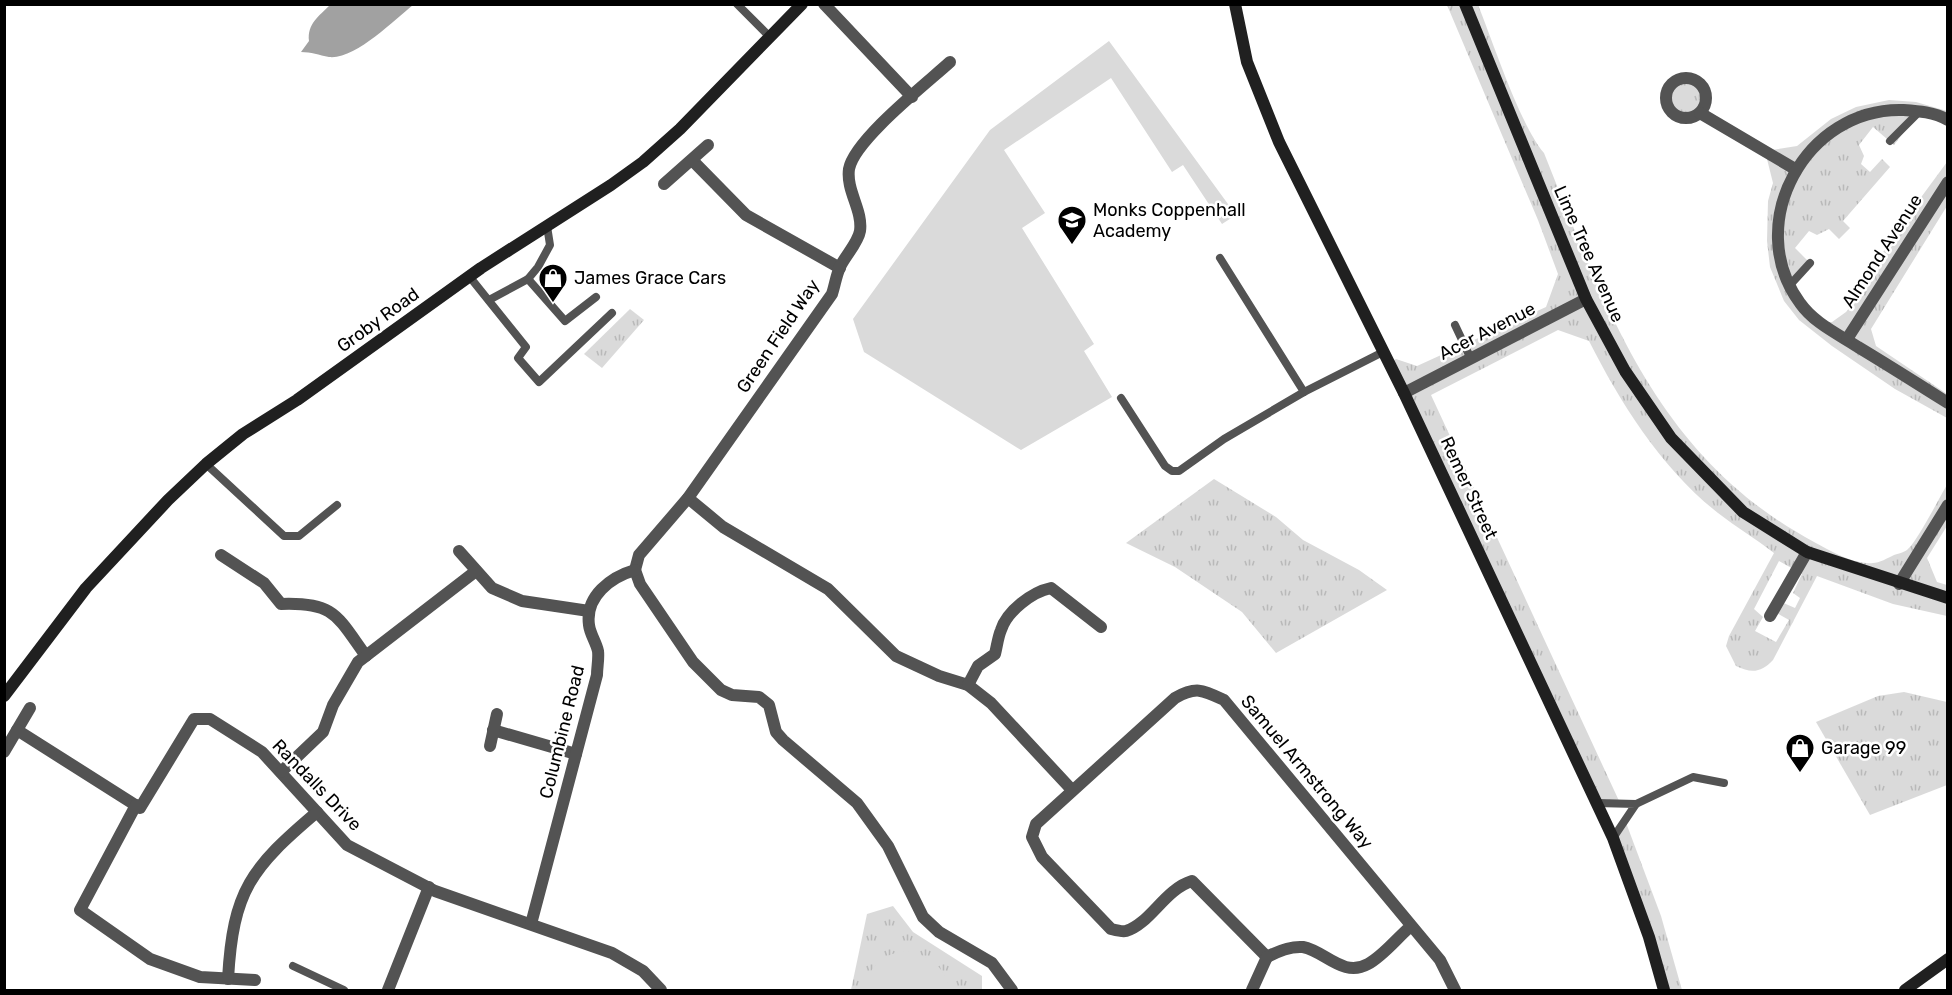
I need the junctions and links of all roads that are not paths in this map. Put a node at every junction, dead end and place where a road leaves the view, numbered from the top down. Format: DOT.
graph roads {
  1 [pos="737,4"];
  2 [pos="802,4"];
  3 [pos="824,4"];
  4 [pos="1234,4"];
  5 [pos="1466,4"];
  6 [pos="770,37"];
  7 [pos="950,62"];
  8 [pos="912,97"];
  9 [pos="1920,111"];
  10 [pos="1700,112"];
  11 [pos="1947,120"];
  12 [pos="1890,141"];
  13 [pos="708,146"];
  14 [pos="692,160"];
  15 [pos="1796,169"];
  16 [pos="1947,182"];
  17 [pos="664,184"];
  18 [pos="547,226"];
  19 [pos="1220,258"];
  20 [pos="1810,263"];
  21 [pos="840,268"];
  22 [pos="469,276"];
  23 [pos="528,279"];
  24 [pos="1789,285"];
  25 [pos="596,297"];
  26 [pos="489,300"];
  27 [pos="1586,300"];
  28 [pos="612,314"];
  29 [pos="1455,325"];
  30 [pos="1847,339"];
  31 [pos="1383,352"];
  32 [pos="1471,359"];
  33 [pos="1304,392"];
  34 [pos="1404,393"];
  35 [pos="1120,398"];
  36 [pos="1947,403"];
  37 [pos="206,464"];
  38 [pos="688,498"];
  39 [pos="337,505"];
  40 [pos="1947,505"];
  41 [pos="459,551"];
  42 [pos="1806,552"];
  43 [pos="221,555"];
  44 [pos="635,570"];
  45 [pos="477,571"];
  46 [pos="1899,584"];
  47 [pos="1947,598"];
  48 [pos="589,611"];
  49 [pos="1770,616"];
  50 [pos="1101,627"];
  51 [pos="366,656"];
  52 [pos="968,685"];
  53 [pos="4,696"];
  54 [pos="30,708"];
  55 [pos="497,714"];
  56 [pos="17,730"];
  57 [pos="493,730"];
  58 [pos="490,746"];
  59 [pos="4,752"];
  60 [pos="576,754"];
  61 [pos="281,772"];
  62 [pos="1724,783"];
  63 [pos="1072,790"];
  64 [pos="1597,803"];
  65 [pos="1636,804"];
  66 [pos="136,805"];
  67 [pos="317,812"];
  68 [pos="1613,838"];
  69 [pos="429,887"];
  70 [pos="531,924"];
  71 [pos="1410,927"];
  72 [pos="1267,957"];
  73 [pos="1947,959"];
  74 [pos="293,966"];
  75 [pos="228,979"];
  76 [pos="255,980"];
  77 [pos="344,990"];
  78 [pos="388,990"];
  79 [pos="661,990"];
  80 [pos="1012,990"];
  81 [pos="1252,990"];
  82 [pos="1455,990"];
  83 [pos="1664,990"];
  84 [pos="1905,990"];
  1 -- 6 [label="lane"];
  2 -- 6 [label="street, Groby Road"];
  3 -- 8 [label="street"];
  4 -- 31 [label="street, Remer Street"];
  5 -- 27 [label="street, Lime Tree Avenue"];
  6 -- 18 [label="street, Groby Road"];
  7 -- 8 [label="street, Green Field Way"];
  8 -- 21 [label="street, Green Field Way"];
  9 -- 11 [label="street"];
  9 -- 12 [label="lane"];
  9 -- 15 [label="street"];
  10 -- 15 [label="street"];
  13 -- 14 [label="street"];
  14 -- 17 [label="street"];
  14 -- 21 [label="street"];
  15 -- 24 [label="street"];
  16 -- 30 [label="street, Almond Avenue"];
  18 -- 22 [label="street, Groby Road"];
  18 -- 23 [label="lane"];
  19 -- 33 [label="lane"];
  20 -- 24 [label="lane"];
  21 -- 38 [label="street, Green Field Way"];
  22 -- 26 [label="lane"];
  22 -- 37 [label="street, Groby Road"];
  23 -- 25 [label="lane"];
  23 -- 26 [label="lane"];
  24 -- 30 [label="street"];
  26 -- 28 [label="lane"];
  27 -- 32 [label="street, Acer Avenue"];
  27 -- 42 [label="street, Lime Tree Avenue"];
  29 -- 32 [label="lane"];
  30 -- 36 [label="street"];
  31 -- 33 [label="lane"];
  31 -- 34 [label="street, Remer Street"];
  32 -- 34 [label="street, Acer Avenue"];
  33 -- 35 [label="lane"];
  34 -- 64 [label="street, Remer Street"];
  37 -- 39 [label="lane"];
  37 -- 53 [label="street, Groby Road"];
  38 -- 44 [label="street, Green Field Way"];
  38 -- 52 [label="street"];
  40 -- 46 [label="street"];
  41 -- 45 [label="street"];
  42 -- 46 [label="street, Lime Tree Avenue"];
  42 -- 49 [label="street"];
  43 -- 51 [label="street"];
  44 -- 48 [label="street"];
  44 -- 80 [label="street"];
  45 -- 48 [label="street"];
  45 -- 51 [label="street"];
  46 -- 47 [label="street, Lime Tree Avenue"];
  48 -- 60 [label="street, Columbine Road"];
  50 -- 52 [label="street"];
  51 -- 61 [label="street"];
  52 -- 63 [label="street"];
  54 -- 56 [label="street"];
  55 -- 57 [label="street"];
  56 -- 59 [label="street"];
  56 -- 66 [label="street"];
  57 -- 58 [label="street"];
  57 -- 60 [label="street"];
  60 -- 70 [label="street, Columbine Road"];
  61 -- 66 [label="street, Randalls Drive"];
  61 -- 67 [label="street, Randalls Drive"];
  62 -- 65 [label="lane"];
  63 -- 71 [label="street, Samuel Armstrong Way"];
  63 -- 72 [label="street, Samuel Armstrong Way"];
  64 -- 65 [label="lane"];
  64 -- 68 [label="street, Remer Street"];
  65 -- 68 [label="lane"];
  66 -- 75 [label="street"];
  67 -- 69 [label="street, Randalls Drive"];
  67 -- 75 [label="street"];
  68 -- 83 [label="street, Remer Street"];
  69 -- 70 [label="street, Randalls Drive"];
  69 -- 78 [label="street"];
  70 -- 79 [label="street, Randalls Drive"];
  71 -- 72 [label="street"];
  71 -- 82 [label="street, Samuel Armstrong Way"];
  72 -- 81 [label="street"];
  73 -- 84 [label="street"];
  74 -- 77 [label="lane"];
  75 -- 76 [label="street"];
}
